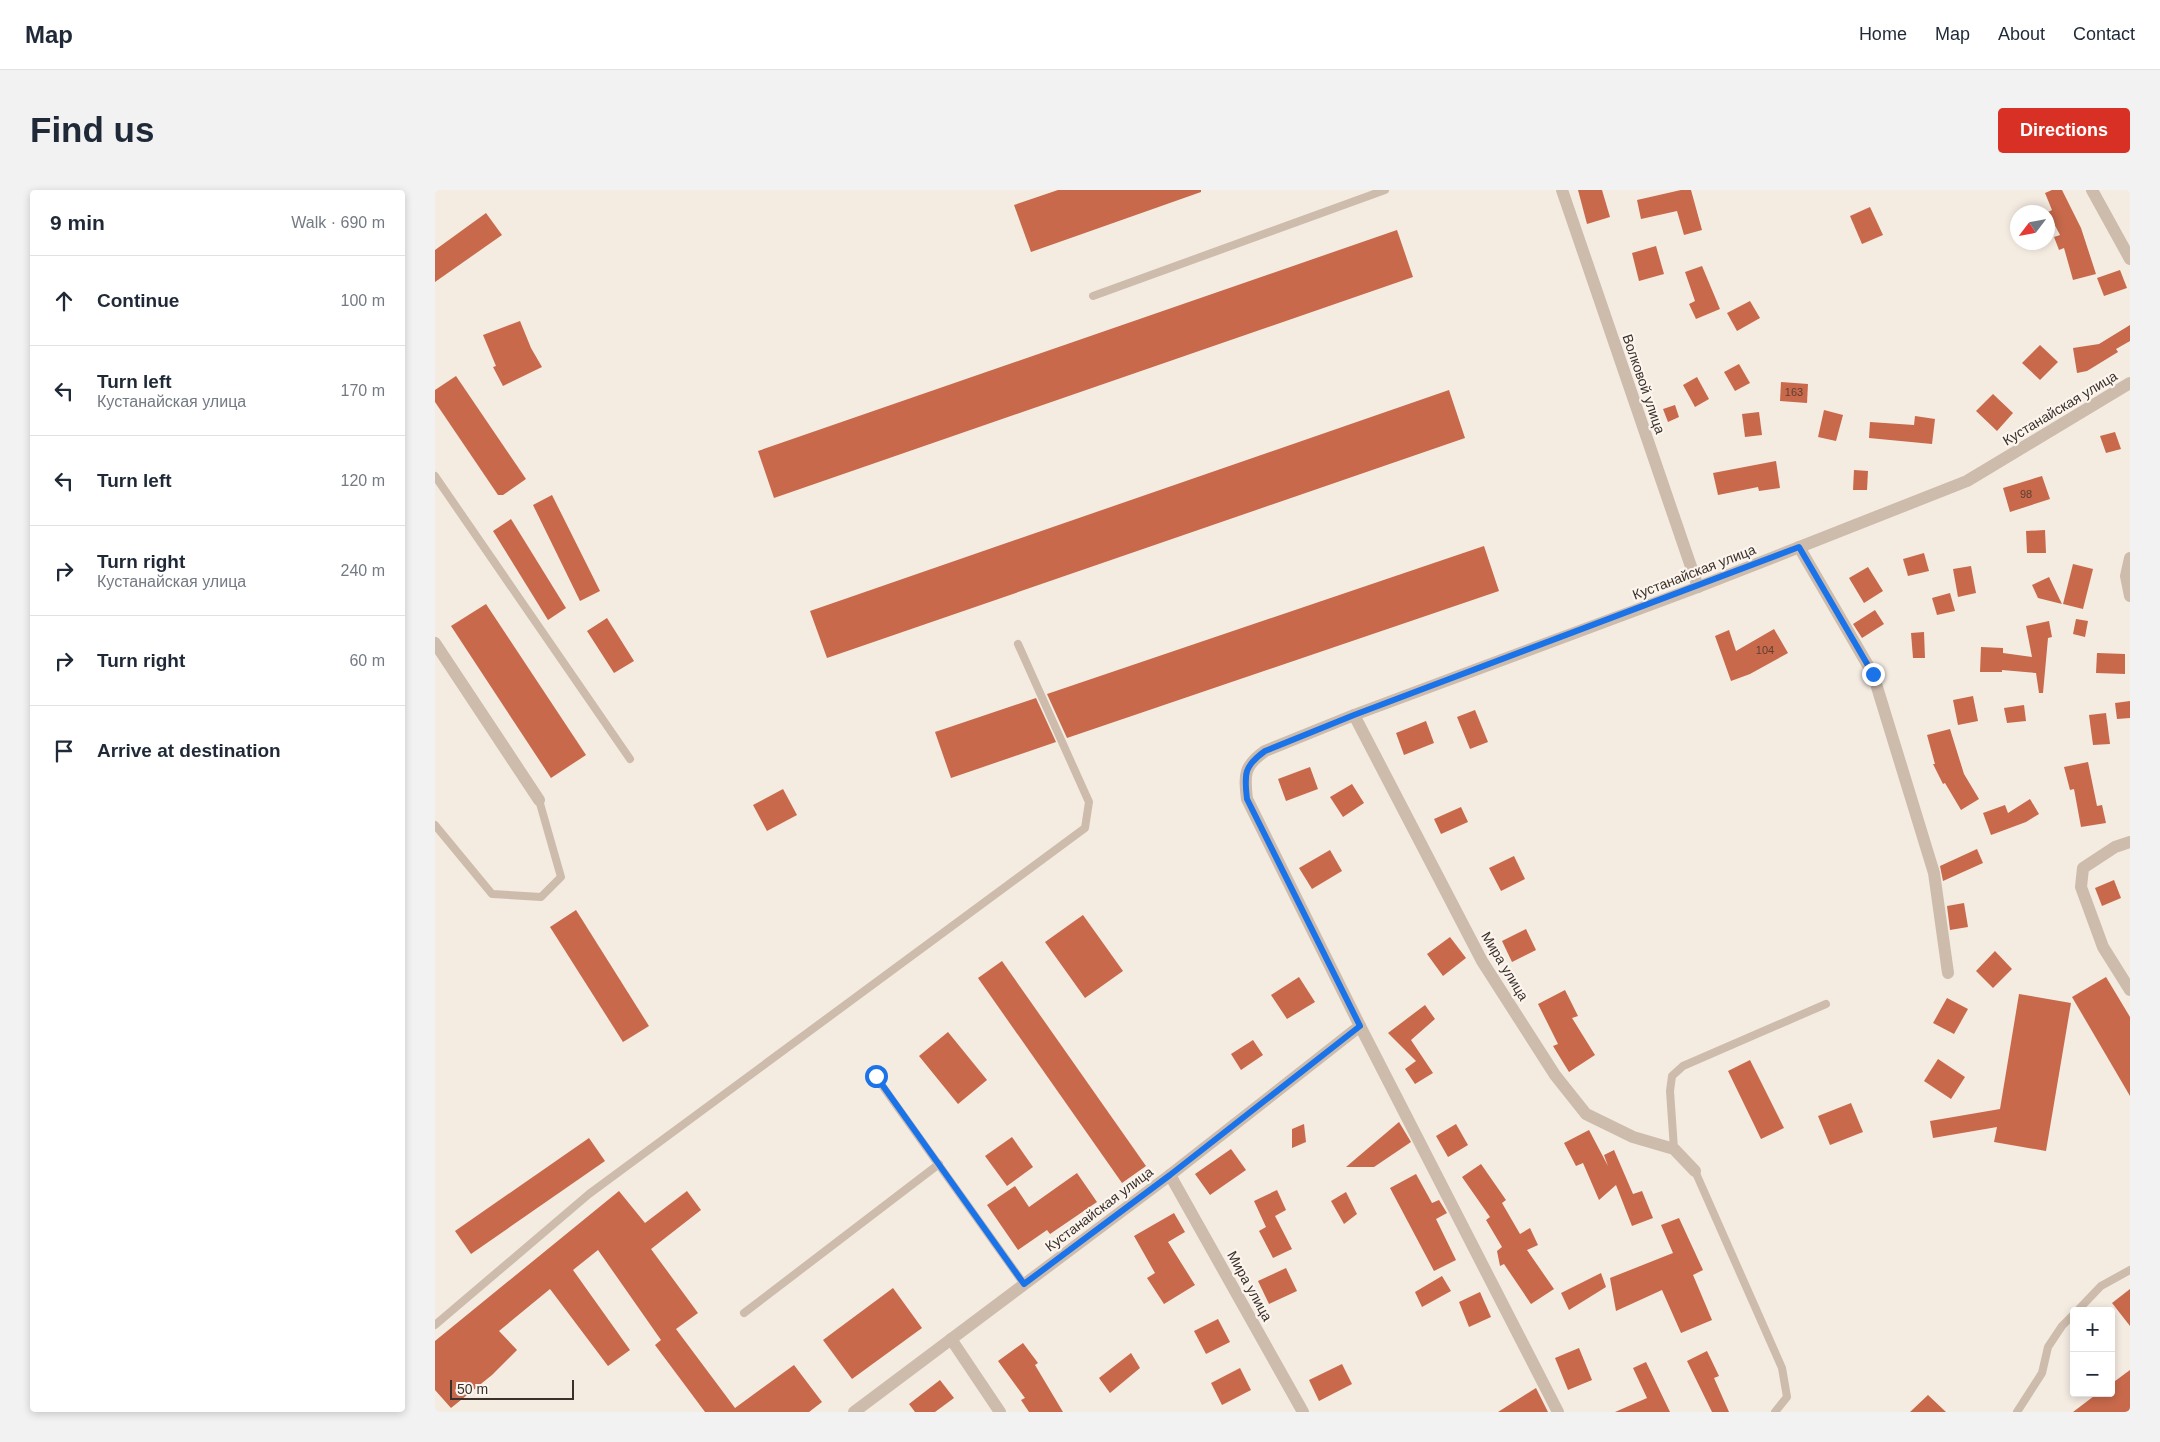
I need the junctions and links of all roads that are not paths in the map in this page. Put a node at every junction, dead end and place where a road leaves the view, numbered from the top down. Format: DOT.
graph roads {
  1 [pos="1385,190"];
  2 [pos="1562,190"];
  3 [pos="2092,190"];
  4 [pos="2130,258"];
  5 [pos="1093,296"];
  6 [pos="2130,383"];
  7 [pos="435,476"];
  8 [pos="1799,547"];
  9 [pos="2130,558"];
  10 [pos="1698,587"];
  11 [pos="2130,596"];
  12 [pos="435,643"];
  13 [pos="1018,644"];
  14 [pos="1354,715"];
  15 [pos="629,758"];
  16 [pos="539,800"];
  17 [pos="435,825"];
  18 [pos="2130,842"];
  19 [pos="1948,973"];
  20 [pos="2130,990"];
  21 [pos="1826,1004"];
  22 [pos="1360,1026"];
  23 [pos="876,1076"];
  24 [pos="1674,1149"];
  25 [pos="939,1164"];
  26 [pos="1695,1171"];
  27 [pos="1170,1175"];
  28 [pos="2130,1270"];
  29 [pos="1024,1284"];
  30 [pos="2081,1307"];
  31 [pos="744,1313"];
  32 [pos="2070,1318"];
  33 [pos="435,1325"];
  34 [pos="951,1339"];
  35 [pos="854,1412"];
  36 [pos="1000,1412"];
  37 [pos="1303,1412"];
  38 [pos="1558,1412"];
  39 [pos="1775,1412"];
  40 [pos="2017,1412"];
  1 -- 5 [label="lane"];
  2 -- 10 [label="street, Волковой улица"];
  3 -- 4 [label="street"];
  6 -- 8 [label="street, Кустанайская улица"];
  7 -- 15 [label="lane"];
  8 -- 10 [label="street, Кустанайская улица"];
  8 -- 19 [label="street"];
  9 -- 11 [label="street"];
  10 -- 14 [label="street, Кустанайская улица"];
  12 -- 16 [label="street"];
  13 -- 33 [label="lane"];
  14 -- 22 [label="street, Кустанайская улица"];
  14 -- 24 [label="street, Мира улица"];
  16 -- 17 [label="lane"];
  18 -- 20 [label="street"];
  21 -- 24 [label="lane"];
  22 -- 27 [label="street, Кустанайская улица"];
  22 -- 38 [label="street"];
  23 -- 25 [label="lane"];
  24 -- 26 [label="street"];
  25 -- 29 [label="lane"];
  25 -- 31 [label="lane"];
  26 -- 39 [label="lane"];
  27 -- 29 [label="street, Кустанайская улица"];
  27 -- 37 [label="street, Мира улица"];
  28 -- 30 [label="lane"];
  29 -- 34 [label="street, Кустанайская улица"];
  32 -- 40 [label="lane"];
  34 -- 35 [label="street, Кустанайская улица"];
  34 -- 36 [label="street"];
}
